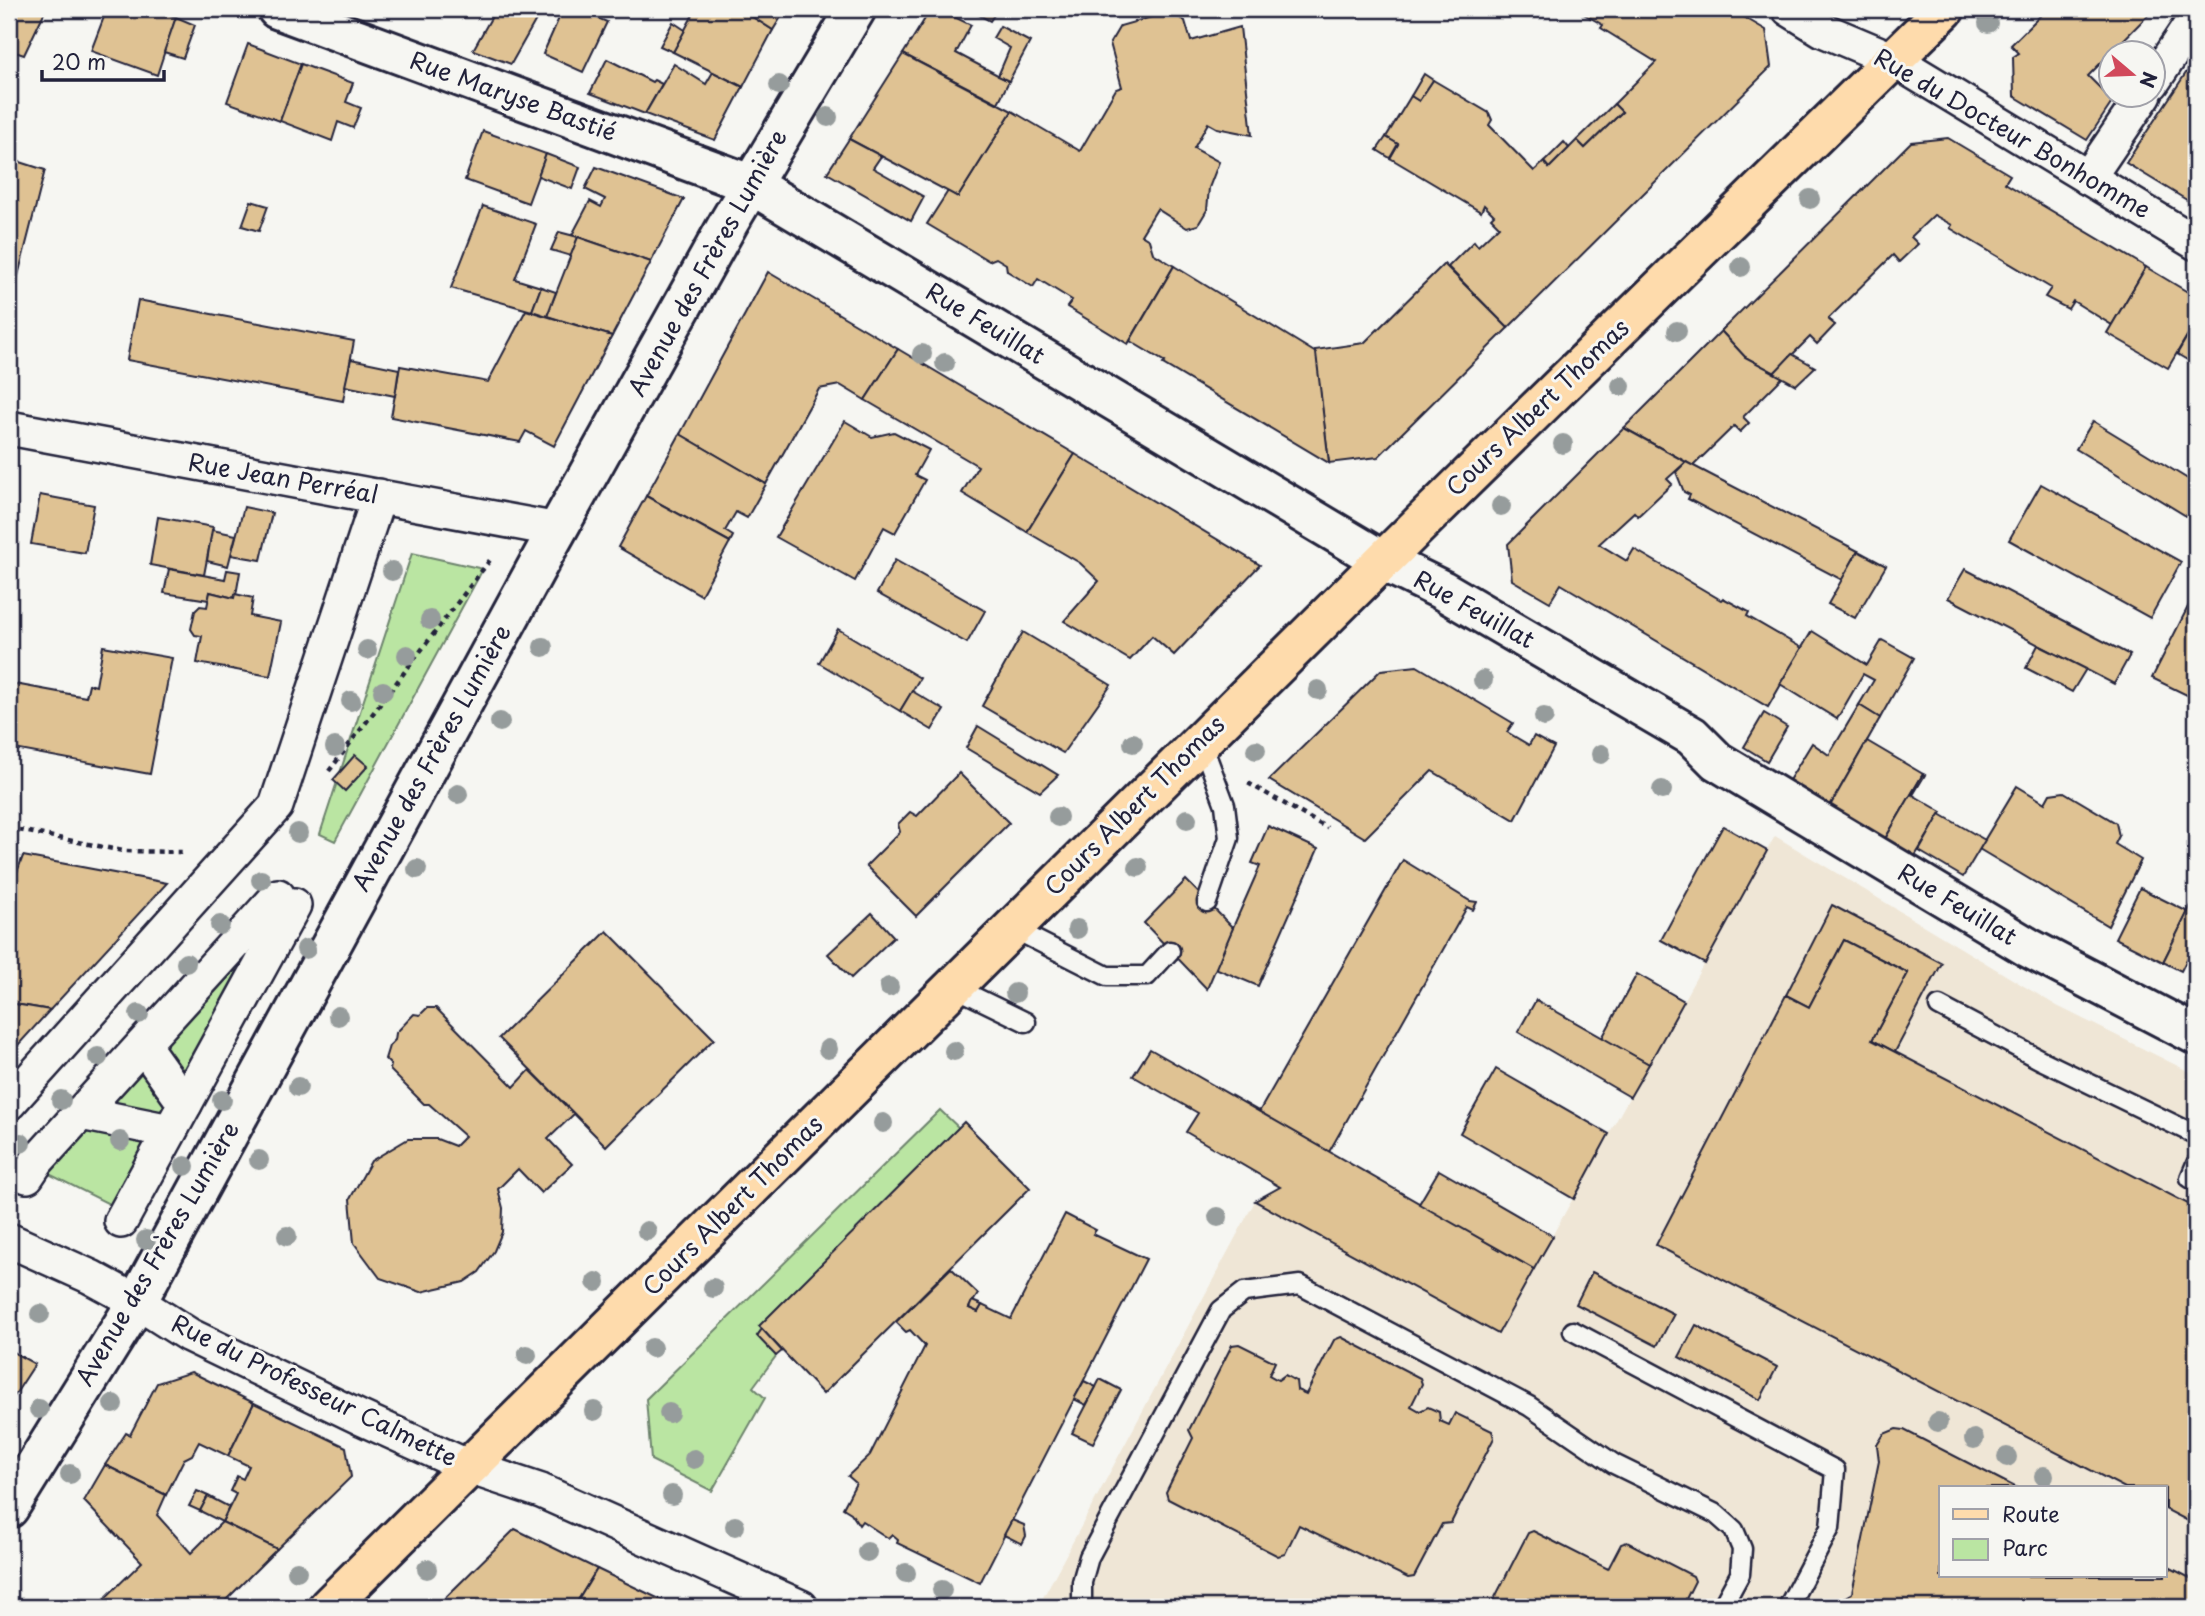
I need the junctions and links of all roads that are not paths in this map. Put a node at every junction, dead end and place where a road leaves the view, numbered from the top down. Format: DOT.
graph roads {
  1 [pos="277,9"];
  2 [pos="856,9"];
  3 [pos="1789,9"];
  4 [pos="1945,9"];
  5 [pos="2196,17"];
  6 [pos="1894,60"];
  7 [pos="2166,62"];
  8 [pos="2136,108"];
  9 [pos="2088,178"];
  10 [pos="750,184"];
  11 [pos="2196,243"];
  12 [pos="9,428"];
  13 [pos="379,496"];
  14 [pos="558,530"];
  15 [pos="1383,561"];
  16 [pos="1200,741"];
  17 [pos="1207,902"];
  18 [pos="1012,928"];
  19 [pos="1170,951"];
  20 [pos="954,987"];
  21 [pos="179,1006"];
  22 [pos="1939,1006"];
  23 [pos="235,1014"];
  24 [pos="1026,1022"];
  25 [pos="2196,1035"];
  26 [pos="143,1045"];
  27 [pos="9,1103"];
  28 [pos="80,1113"];
  29 [pos="178,1118"];
  30 [pos="2196,1135"];
  31 [pos="2196,1164"];
  32 [pos="27,1176"];
  33 [pos="2196,1181"];
  34 [pos="121,1221"];
  35 [pos="9,1240"];
  36 [pos="136,1302"];
  37 [pos="1573,1331"];
  38 [pos="469,1467"];
  39 [pos="9,1508"];
  40 [pos="328,1607"];
  41 [pos="801,1607"];
  42 [pos="1082,1607"];
  43 [pos="1722,1607"];
  44 [pos="1788,1607"];
  1 -- 10 [label="street, Rue Maryse Bastié"];
  2 -- 10 [label="street, Avenue des Frères Lumière"];
  3 -- 6 [label="street, Rue du Docteur Bonhomme"];
  4 -- 6 [label="main road, Cours Albert Thomas"];
  5 -- 7 [label="street"];
  6 -- 9 [label="street, Rue du Docteur Bonhomme"];
  6 -- 15 [label="main road, Cours Albert Thomas"];
  8 -- 9 [label="street"];
  9 -- 11 [label="street, Rue du Docteur Bonhomme"];
  10 -- 14 [label="street, Avenue des Frères Lumière"];
  10 -- 15 [label="street, Rue Feuillat"];
  12 -- 13 [label="street, Rue Jean Perréal"];
  13 -- 14 [label="street, Rue Jean Perréal"];
  13 -- 27 [label="street"];
  14 -- 36 [label="street, Avenue des Frères Lumière"];
  15 -- 16 [label="main road, Cours Albert Thomas"];
  15 -- 25 [label="street, Rue Feuillat"];
  16 -- 17 [label="lane"];
  16 -- 18 [label="main road, Cours Albert Thomas"];
  18 -- 19 [label="lane"];
  18 -- 20 [label="main road, Cours Albert Thomas"];
  20 -- 24 [label="lane"];
  20 -- 38 [label="main road, Cours Albert Thomas"];
  21 -- 23 [label="street"];
  21 -- 23 [label="street"];
  21 -- 26 [label="street"];
  22 -- 30 [label="lane"];
  23 -- 29 [label="street"];
  26 -- 28 [label="street"];
  26 -- 29 [label="street"];
  28 -- 29 [label="street"];
  28 -- 32 [label="street"];
  29 -- 34 [label="street"];
  31 -- 33 [label="lane"];
  35 -- 36 [label="street, Rue du Professeur Calmette"];
  36 -- 38 [label="street, Rue du Professeur Calmette"];
  36 -- 39 [label="street, Avenue des Frères Lumière"];
  37 -- 44 [label="lane"];
  38 -- 40 [label="main road, Cours Albert Thomas"];
  38 -- 41 [label="street, Rue du Professeur Calmette"];
  42 -- 43 [label="lane"];
}
